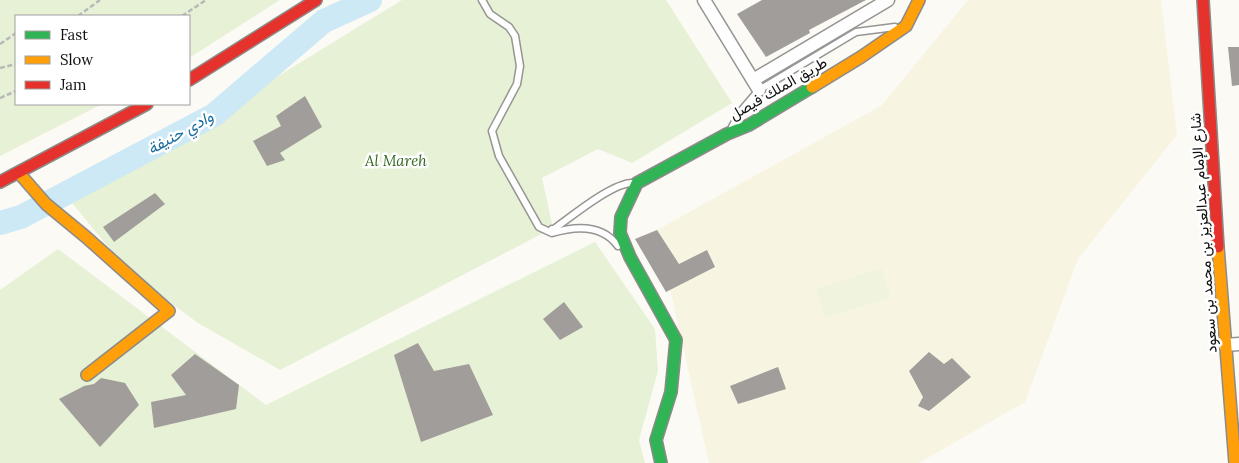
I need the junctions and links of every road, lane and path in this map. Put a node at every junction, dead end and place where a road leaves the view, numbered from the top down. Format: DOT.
graph roads {
  1 [pos="100,0"];
  2 [pos="206,0"];
  3 [pos="316,0"];
  4 [pos="482,0"];
  5 [pos="704,0"];
  6 [pos="888,0"];
  7 [pos="919,0"];
  8 [pos="1204,0"];
  9 [pos="79,15"];
  10 [pos="184,15"];
  11 [pos="906,26"];
  12 [pos="15,34"];
  13 [pos="0,44"];
  14 [pos="15,64"];
  15 [pos="0,68"];
  16 [pos="190,79"];
  17 [pos="756,85"];
  18 [pos="15,91"];
  19 [pos="0,98"];
  20 [pos="145,105"];
  21 [pos="727,134"];
  22 [pos="19,172"];
  23 [pos="0,182"];
  24 [pos="637,184"];
  25 [pos="539,227"];
  26 [pos="630,257"];
  27 [pos="1239,344"];
  28 [pos="1225,345"];
  29 [pos="87,375"];
  30 [pos="661,463"];
  31 [pos="1235,463"];
  1 -- 9 [label="path"];
  2 -- 10 [label="path"];
  3 -- 16 [label="street"];
  4 -- 25 [label="lane"];
  5 -- 17 [label="street"];
  6 -- 17 [label="street"];
  7 -- 11 [label="street, طريق الملك فيصل"];
  8 -- 28 [label="street, شارع الإمام عبدالعزيز بن محمد بن سعود"];
  11 -- 17 [label="lane"];
  11 -- 21 [label="street, طريق الملك فيصل"];
  12 -- 13 [label="path"];
  14 -- 15 [label="path"];
  17 -- 21 [label="lane"];
  18 -- 19 [label="path"];
  20 -- 22 [label="street"];
  21 -- 24 [label="street, طريق الملك فيصل"];
  22 -- 23 [label="street"];
  22 -- 29 [label="street"];
  24 -- 25 [label="lane"];
  24 -- 26 [label="street"];
  25 -- 26 [label="lane"];
  26 -- 30 [label="street"];
  27 -- 28 [label="street"];
  28 -- 31 [label="street, شارع الإمام عبدالعزيز بن محمد بن سعود"];
}
